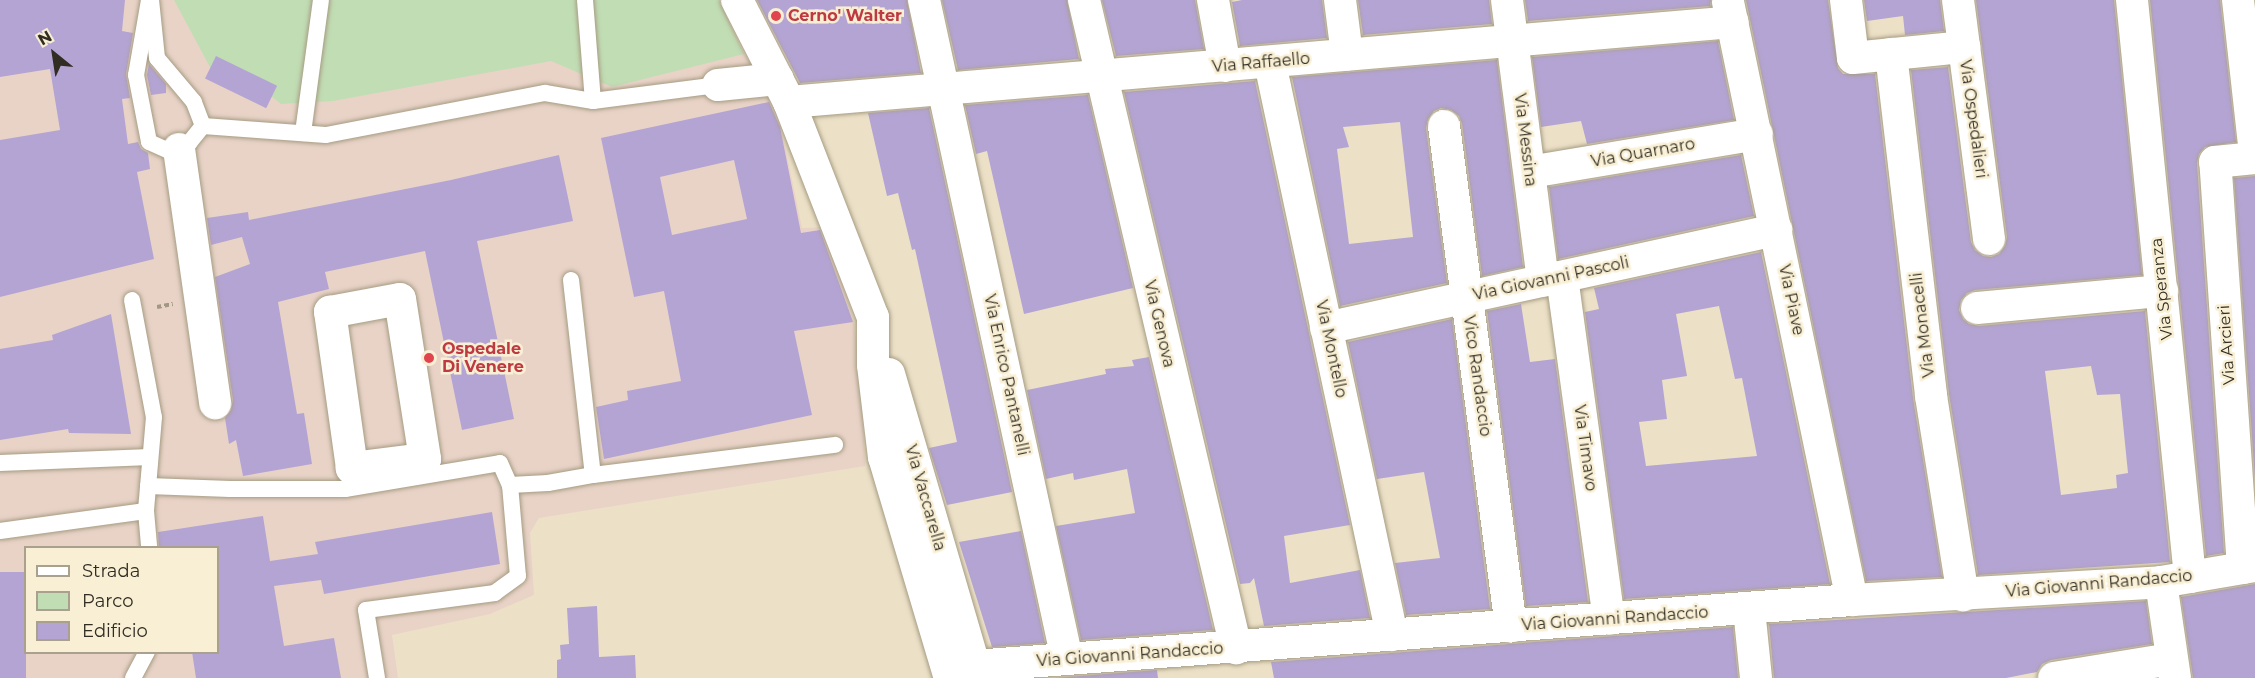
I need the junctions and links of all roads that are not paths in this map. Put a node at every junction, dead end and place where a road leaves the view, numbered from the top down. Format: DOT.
graph roads {
  1 [pos="150,0"];
  2 [pos="321,0"];
  3 [pos="585,0"];
  4 [pos="737,0"];
  5 [pos="924,0"];
  6 [pos="1084,0"];
  7 [pos="1213,0"];
  8 [pos="1340,0"];
  9 [pos="1507,0"];
  10 [pos="1846,0"];
  11 [pos="1958,0"];
  12 [pos="2132,0"];
  13 [pos="2238,0"];
  14 [pos="1730,11"];
  15 [pos="1512,39"];
  16 [pos="1964,47"];
  17 [pos="1891,54"];
  18 [pos="1347,55"];
  19 [pos="1270,63"];
  20 [pos="1226,66"];
  21 [pos="1101,77"];
  22 [pos="718,85"];
  23 [pos="783,90"];
  24 [pos="944,90"];
  25 [pos="593,101"];
  26 [pos="203,126"];
  27 [pos="1444,126"];
  28 [pos="303,133"];
  29 [pos="1757,134"];
  30 [pos="179,148"];
  31 [pos="2255,156"];
  32 [pos="1530,172"];
  33 [pos="1776,230"];
  34 [pos="1989,239"];
  35 [pos="1552,279"];
  36 [pos="572,280"];
  37 [pos="2162,291"];
  38 [pos="1466,297"];
  39 [pos="400,298"];
  40 [pos="133,306"];
  41 [pos="1977,308"];
  42 [pos="1326,328"];
  43 [pos="214,403"];
  44 [pos="835,446"];
  45 [pos="150,457"];
  46 [pos="0,463"];
  47 [pos="437,473"];
  48 [pos="593,475"];
  49 [pos="510,485"];
  50 [pos="148,486"];
  51 [pos="345,489"];
  52 [pos="146,511"];
  53 [pos="0,531"];
  54 [pos="149,546"];
  55 [pos="2249,567"];
  56 [pos="2176,580"];
  57 [pos="1963,595"];
  58 [pos="1852,600"];
  59 [pos="1749,609"];
  60 [pos="1609,619"];
  61 [pos="1511,627"];
  62 [pos="1392,635"];
  63 [pos="1236,648"];
  64 [pos="146,654"];
  65 [pos="1067,660"];
  66 [pos="2173,668"];
  67 [pos="967,674"];
  68 [pos="133,678"];
  69 [pos="377,678"];
  70 [pos="1756,678"];
  71 [pos="2054,678"];
  1 -- 26 [label="lane"];
  1 -- 30 [label="lane"];
  2 -- 28 [label="lane"];
  3 -- 25 [label="lane"];
  4 -- 23 [label="street, Via Vaccarella"];
  5 -- 24 [label="street, Via Enrico Pantanelli"];
  6 -- 21 [label="street, Via Genova"];
  7 -- 20 [label="street"];
  8 -- 18 [label="street"];
  9 -- 15 [label="street, Via Messina"];
  10 -- 17 [label="street"];
  11 -- 16 [label="street, Via Ospedalieri"];
  12 -- 37 [label="street, Via Speranza"];
  13 -- 31 [label="street"];
  14 -- 15 [label="street, Via Raffaello"];
  14 -- 29 [label="street, Via Piave"];
  15 -- 18 [label="street, Via Raffaello"];
  15 -- 32 [label="street, Via Messina"];
  16 -- 17 [label="street"];
  16 -- 34 [label="street, Via Ospedalieri"];
  17 -- 57 [label="street, Via Monacelli"];
  18 -- 19 [label="street, Via Raffaello"];
  19 -- 20 [label="street, Via Raffaello"];
  19 -- 42 [label="street, Via Montello"];
  20 -- 21 [label="street, Via Raffaello"];
  21 -- 24 [label="street, Via Raffaello"];
  21 -- 63 [label="street, Via Genova"];
  22 -- 23 [label="street, Via Raffaello"];
  22 -- 25 [label="lane"];
  23 -- 24 [label="street, Via Raffaello"];
  23 -- 67 [label="street, Via Vaccarella"];
  24 -- 65 [label="street, Via Enrico Pantanelli"];
  25 -- 28 [label="lane"];
  26 -- 28 [label="lane"];
  26 -- 30 [label="lane"];
  27 -- 38 [label="street, Vico Randaccio"];
  29 -- 32 [label="street, Via Quarnaro"];
  29 -- 33 [label="street, Via Piave"];
  30 -- 43 [label="street"];
  31 -- 55 [label="street, Via Arcieri"];
  32 -- 35 [label="street, Via Messina"];
  33 -- 35 [label="street, Via Giovanni Pascoli"];
  33 -- 58 [label="street, Via Piave"];
  35 -- 38 [label="street, Via Giovanni Pascoli"];
  35 -- 60 [label="street, Via Timavo"];
  36 -- 48 [label="lane"];
  37 -- 41 [label="street"];
  37 -- 56 [label="street, Via Speranza"];
  38 -- 42 [label="street, Via Giovanni Pascoli"];
  38 -- 61 [label="street, Vico Randaccio"];
  39 -- 39 [label="street"];
  39 -- 47 [label="lane"];
  39 -- 51 [label="lane"];
  40 -- 45 [label="lane"];
  42 -- 62 [label="street, Via Montello"];
  44 -- 48 [label="lane"];
  45 -- 46 [label="lane"];
  45 -- 50 [label="lane"];
  47 -- 49 [label="lane"];
  47 -- 51 [label="lane"];
  48 -- 49 [label="lane"];
  49 -- 69 [label="lane"];
  50 -- 51 [label="lane"];
  50 -- 52 [label="lane"];
  52 -- 53 [label="lane"];
  52 -- 54 [label="lane"];
  55 -- 56 [label="street, Via Giovanni Randaccio"];
  56 -- 57 [label="street, Via Giovanni Randaccio"];
  56 -- 66 [label="street, Via Speranza"];
  57 -- 58 [label="street, Via Giovanni Randaccio"];
  58 -- 59 [label="street, Via Giovanni Randaccio"];
  59 -- 60 [label="street, Via Giovanni Randaccio"];
  59 -- 70 [label="street"];
  60 -- 61 [label="street, Via Giovanni Randaccio"];
  61 -- 62 [label="street, Via Giovanni Randaccio"];
  62 -- 63 [label="street, Via Giovanni Randaccio"];
  63 -- 65 [label="street, Via Giovanni Randaccio"];
  64 -- 68 [label="lane"];
  65 -- 67 [label="street, Via Giovanni Randaccio"];
  66 -- 71 [label="street"];
}
